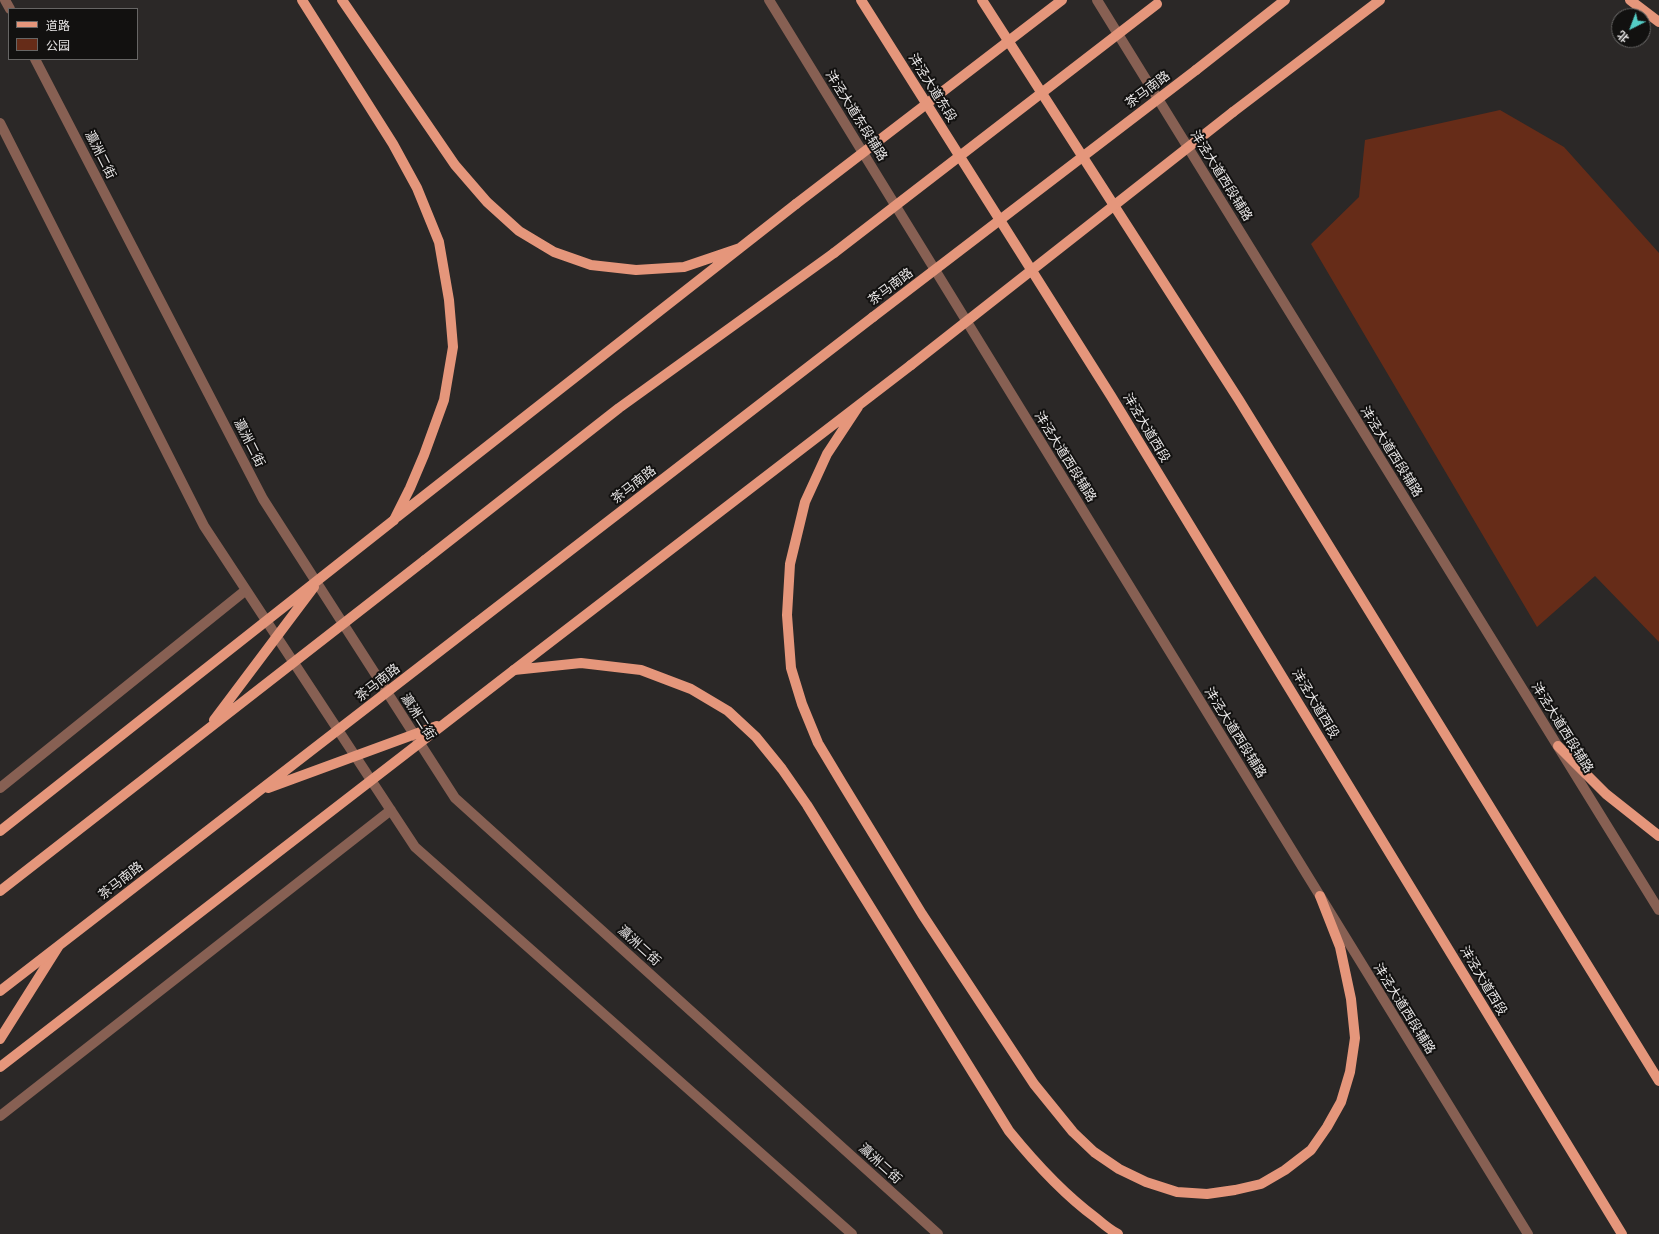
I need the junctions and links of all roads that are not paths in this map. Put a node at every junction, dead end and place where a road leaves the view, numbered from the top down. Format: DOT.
graph roads {
  1 [pos="302,0"];
  2 [pos="342,0"];
  3 [pos="769,0"];
  4 [pos="861,0"];
  5 [pos="982,0"];
  6 [pos="1062,0"];
  7 [pos="1097,0"];
  8 [pos="1285,0"];
  9 [pos="1380,0"];
  10 [pos="1383,0"];
  11 [pos="1630,0"];
  12 [pos="1159,2"];
  13 [pos="1367,9"];
  14 [pos="1659,22"];
  15 [pos="36,60"];
  16 [pos="0,124"];
  17 [pos="982,190"];
  18 [pos="920,245"];
  19 [pos="740,248"];
  20 [pos="858,406"];
  21 [pos="394,520"];
  22 [pos="322,576"];
  23 [pos="246,590"];
  24 [pos="514,670"];
  25 [pos="447,722"];
  26 [pos="205,732"];
  27 [pos="1558,746"];
  28 [pos="0,788"];
  29 [pos="258,791"];
  30 [pos="391,810"];
  31 [pos="0,831"];
  32 [pos="1659,836"];
  33 [pos="11,883"];
  34 [pos="0,887"];
  35 [pos="0,891"];
  36 [pos="1320,896"];
  37 [pos="1659,910"];
  38 [pos="60,944"];
  39 [pos="0,991"];
  40 [pos="0,1039"];
  41 [pos="0,1067"];
  42 [pos="1659,1081"];
  43 [pos="0,1116"];
  44 [pos="852,1234"];
  45 [pos="938,1234"];
  46 [pos="1118,1234"];
  47 [pos="1528,1234"];
  48 [pos="1622,1234"];
  1 -- 21 [label="main road"];
  2 -- 19 [label="main road"];
  3 -- 18 [label="street, 沣泾大道东段辅路"];
  4 -- 17 [label="main road, 沣泾大道东段"];
  5 -- 42 [label="main road"];
  6 -- 19 [label="main road, bridge"];
  7 -- 27 [label="street, 沣泾大道西段辅路"];
  8 -- 29 [label="main road, 茶马南路, bridge"];
  9 -- 13 [label="main road"];
  10 -- 13 [label="main road"];
  11 -- 14 [label="main road"];
  12 -- 26 [label="main road, bridge"];
  13 -- 20 [label="main road, bridge"];
  15 -- 45 [label="street, 瀛洲二街"];
  16 -- 23 [label="street"];
  17 -- 48 [label="main road, 沣泾大道西段"];
  18 -- 36 [label="street, 沣泾大道西段辅路"];
  19 -- 21 [label="main road"];
  20 -- 24 [label="main road"];
  20 -- 36 [label="main road"];
  21 -- 22 [label="main road, bridge"];
  22 -- 26 [label="main road, bridge"];
  22 -- 31 [label="main road, bridge"];
  23 -- 28 [label="street"];
  23 -- 30 [label="street"];
  24 -- 25 [label="main road, bridge"];
  24 -- 46 [label="main road"];
  25 -- 29 [label="main road, bridge"];
  25 -- 41 [label="main road, bridge"];
  26 -- 33 [label="main road, bridge"];
  27 -- 32 [label="main road"];
  27 -- 37 [label="street, 沣泾大道西段辅路"];
  29 -- 38 [label="main road, 茶马南路, bridge"];
  30 -- 43 [label="street"];
  30 -- 44 [label="street"];
  33 -- 34 [label="main road, bridge"];
  33 -- 35 [label="main road, bridge"];
  36 -- 47 [label="street, 沣泾大道西段辅路"];
  38 -- 39 [label="main road, 茶马南路, bridge"];
  38 -- 40 [label="main road, bridge"];
}
